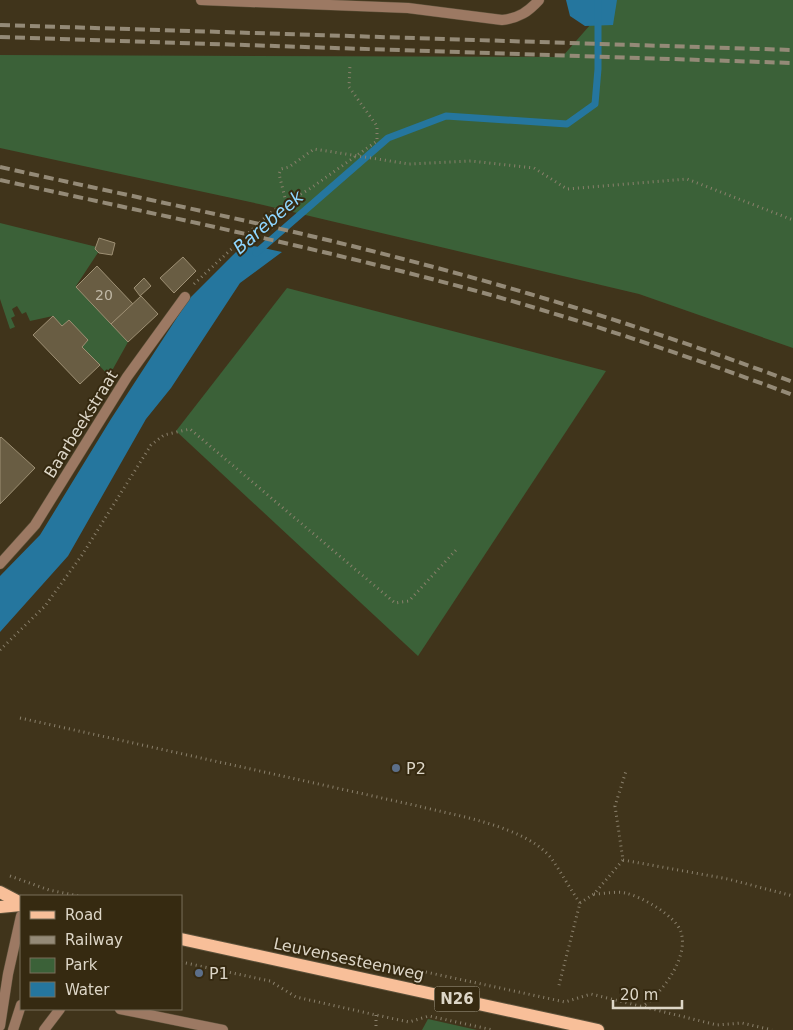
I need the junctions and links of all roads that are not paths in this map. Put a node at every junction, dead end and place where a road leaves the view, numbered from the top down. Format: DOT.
graph roads {
  1 [pos="201,0"];
  2 [pos="539,0"];
  3 [pos="185,297"];
  4 [pos="0,564"];
  5 [pos="0,892"];
  6 [pos="20,903"];
  7 [pos="20,904"];
  8 [pos="0,908"];
  9 [pos="20,920"];
  10 [pos="182,939"];
  11 [pos="0,962"];
  12 [pos="8,974"];
  13 [pos="20,1009"];
  14 [pos="59,1010"];
  15 [pos="125,1010"];
  16 [pos="0,1026"];
  17 [pos="13,1030"];
  18 [pos="44,1030"];
  19 [pos="223,1030"];
  20 [pos="598,1030"];
  1 -- 2 [label="street"];
  3 -- 4 [label="street, Baarbeekstraat"];
  5 -- 6 [label="main road"];
  7 -- 8 [label="main road"];
  9 -- 12 [label="street"];
  10 -- 20 [label="main road, Leuvensesteenweg / N26"];
  11 -- 12 [label="street"];
  12 -- 16 [label="street"];
  13 -- 17 [label="street"];
  14 -- 18 [label="street"];
  15 -- 19 [label="street"];
}
